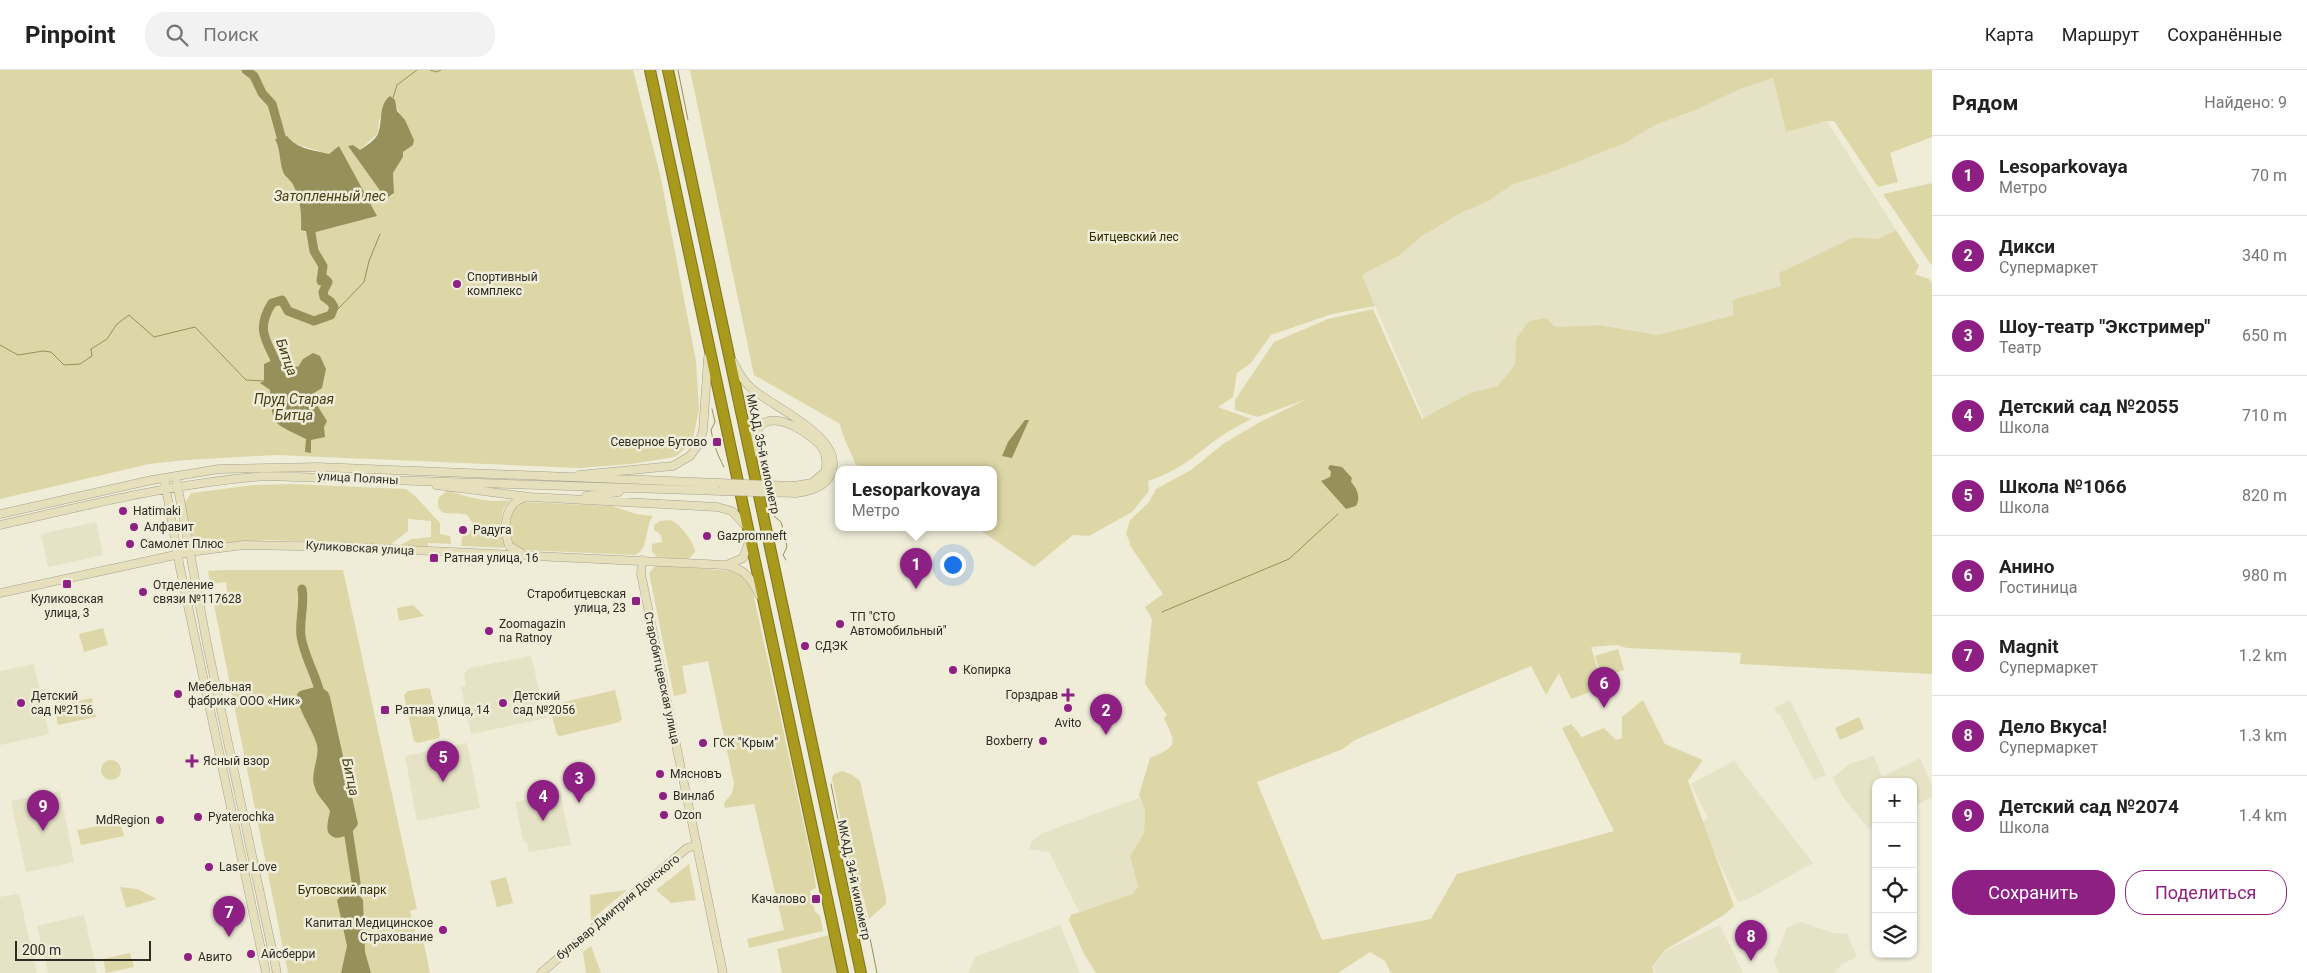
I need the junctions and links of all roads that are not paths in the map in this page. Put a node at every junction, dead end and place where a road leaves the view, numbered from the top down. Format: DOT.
graph roads {
  1 [pos="650,70"];
  2 [pos="668,70"];
  3 [pos="706,331"];
  4 [pos="725,336"];
  5 [pos="753,466"];
  6 [pos="171,477"];
  7 [pos="560,478"];
  8 [pos="405,481"];
  9 [pos="196,483"];
  10 [pos="178,486"];
  11 [pos="721,487"];
  12 [pos="166,488"];
  13 [pos="154,490"];
  14 [pos="644,490"];
  15 [pos="795,490"];
  16 [pos="530,497"];
  17 [pos="564,498"];
  18 [pos="169,504"];
  19 [pos="181,504"];
  20 [pos="0,514"];
  21 [pos="0,525"];
  22 [pos="749,532"];
  23 [pos="189,552"];
  24 [pos="178,554"];
  25 [pos="525,555"];
  26 [pos="623,559"];
  27 [pos="642,560"];
  28 [pos="654,560"];
  29 [pos="725,565"];
  30 [pos="641,574"];
  31 [pos="0,593"];
  32 [pos="768,621"];
  33 [pos="213,722"];
  34 [pos="226,732"];
  35 [pos="823,792"];
  36 [pos="696,845"];
  37 [pos="266,973"];
  38 [pos="277,973"];
  39 [pos="541,973"];
  40 [pos="723,973"];
  41 [pos="843,973"];
  42 [pos="861,973"];
  1 -- 3 [label="highway"];
  2 -- 4 [label="highway, МКАД, 35-й километр"];
  3 -- 7 [label="street"];
  3 -- 22 [label="highway"];
  4 -- 5 [label="highway, МКАД, 35-й километр"];
  4 -- 15 [label="street"];
  5 -- 15 [label="street"];
  5 -- 35 [label="highway, МКАД, 35-й километр"];
  6 -- 7 [label="street, улица Поляны"];
  6 -- 10 [label="street"];
  6 -- 12 [label="street"];
  6 -- 20 [label="street, улица Поляны"];
  7 -- 11 [label="street, улица Поляны"];
  8 -- 9 [label="street, улица Поляны"];
  8 -- 14 [label="street, улица Поляны"];
  8 -- 16 [label="street"];
  9 -- 10 [label="street, улица Поляны"];
  9 -- 19 [label="street"];
  10 -- 12 [label="street, улица Поляны"];
  10 -- 19 [label="street"];
  11 -- 14 [label="street, улица Поляны"];
  11 -- 15 [label="street, bridge"];
  12 -- 13 [label="street, улица Поляны"];
  12 -- 18 [label="street"];
  13 -- 18 [label="street"];
  13 -- 21 [label="street, улица Поляны"];
  14 -- 17 [label="street"];
  16 -- 17 [label="street"];
  16 -- 25 [label="street"];
  17 -- 22 [label="street"];
  18 -- 24 [label="street"];
  19 -- 23 [label="street"];
  22 -- 29 [label="street"];
  22 -- 32 [label="highway"];
  23 -- 24 [label="street, Куликовская улица"];
  23 -- 25 [label="street, Куликовская улица"];
  23 -- 34 [label="street"];
  24 -- 31 [label="street, Куликовская улица"];
  24 -- 33 [label="street"];
  25 -- 26 [label="street, Куликовская улица"];
  26 -- 27 [label="street, Куликовская улица"];
  26 -- 30 [label="street"];
  27 -- 28 [label="street, Куликовская улица"];
  27 -- 30 [label="street, Старобитцевская улица"];
  28 -- 29 [label="street, Куликовская улица"];
  28 -- 30 [label="street"];
  29 -- 32 [label="street"];
  30 -- 36 [label="street, Старобитцевская улица"];
  32 -- 41 [label="highway"];
  33 -- 34 [label="street"];
  33 -- 37 [label="street"];
  34 -- 38 [label="street"];
  35 -- 42 [label="highway, МКАД, 34-й километр"];
  36 -- 39 [label="street, бульвар Дмитрия Донского"];
  36 -- 40 [label="street, Старобитцевская улица"];
}
